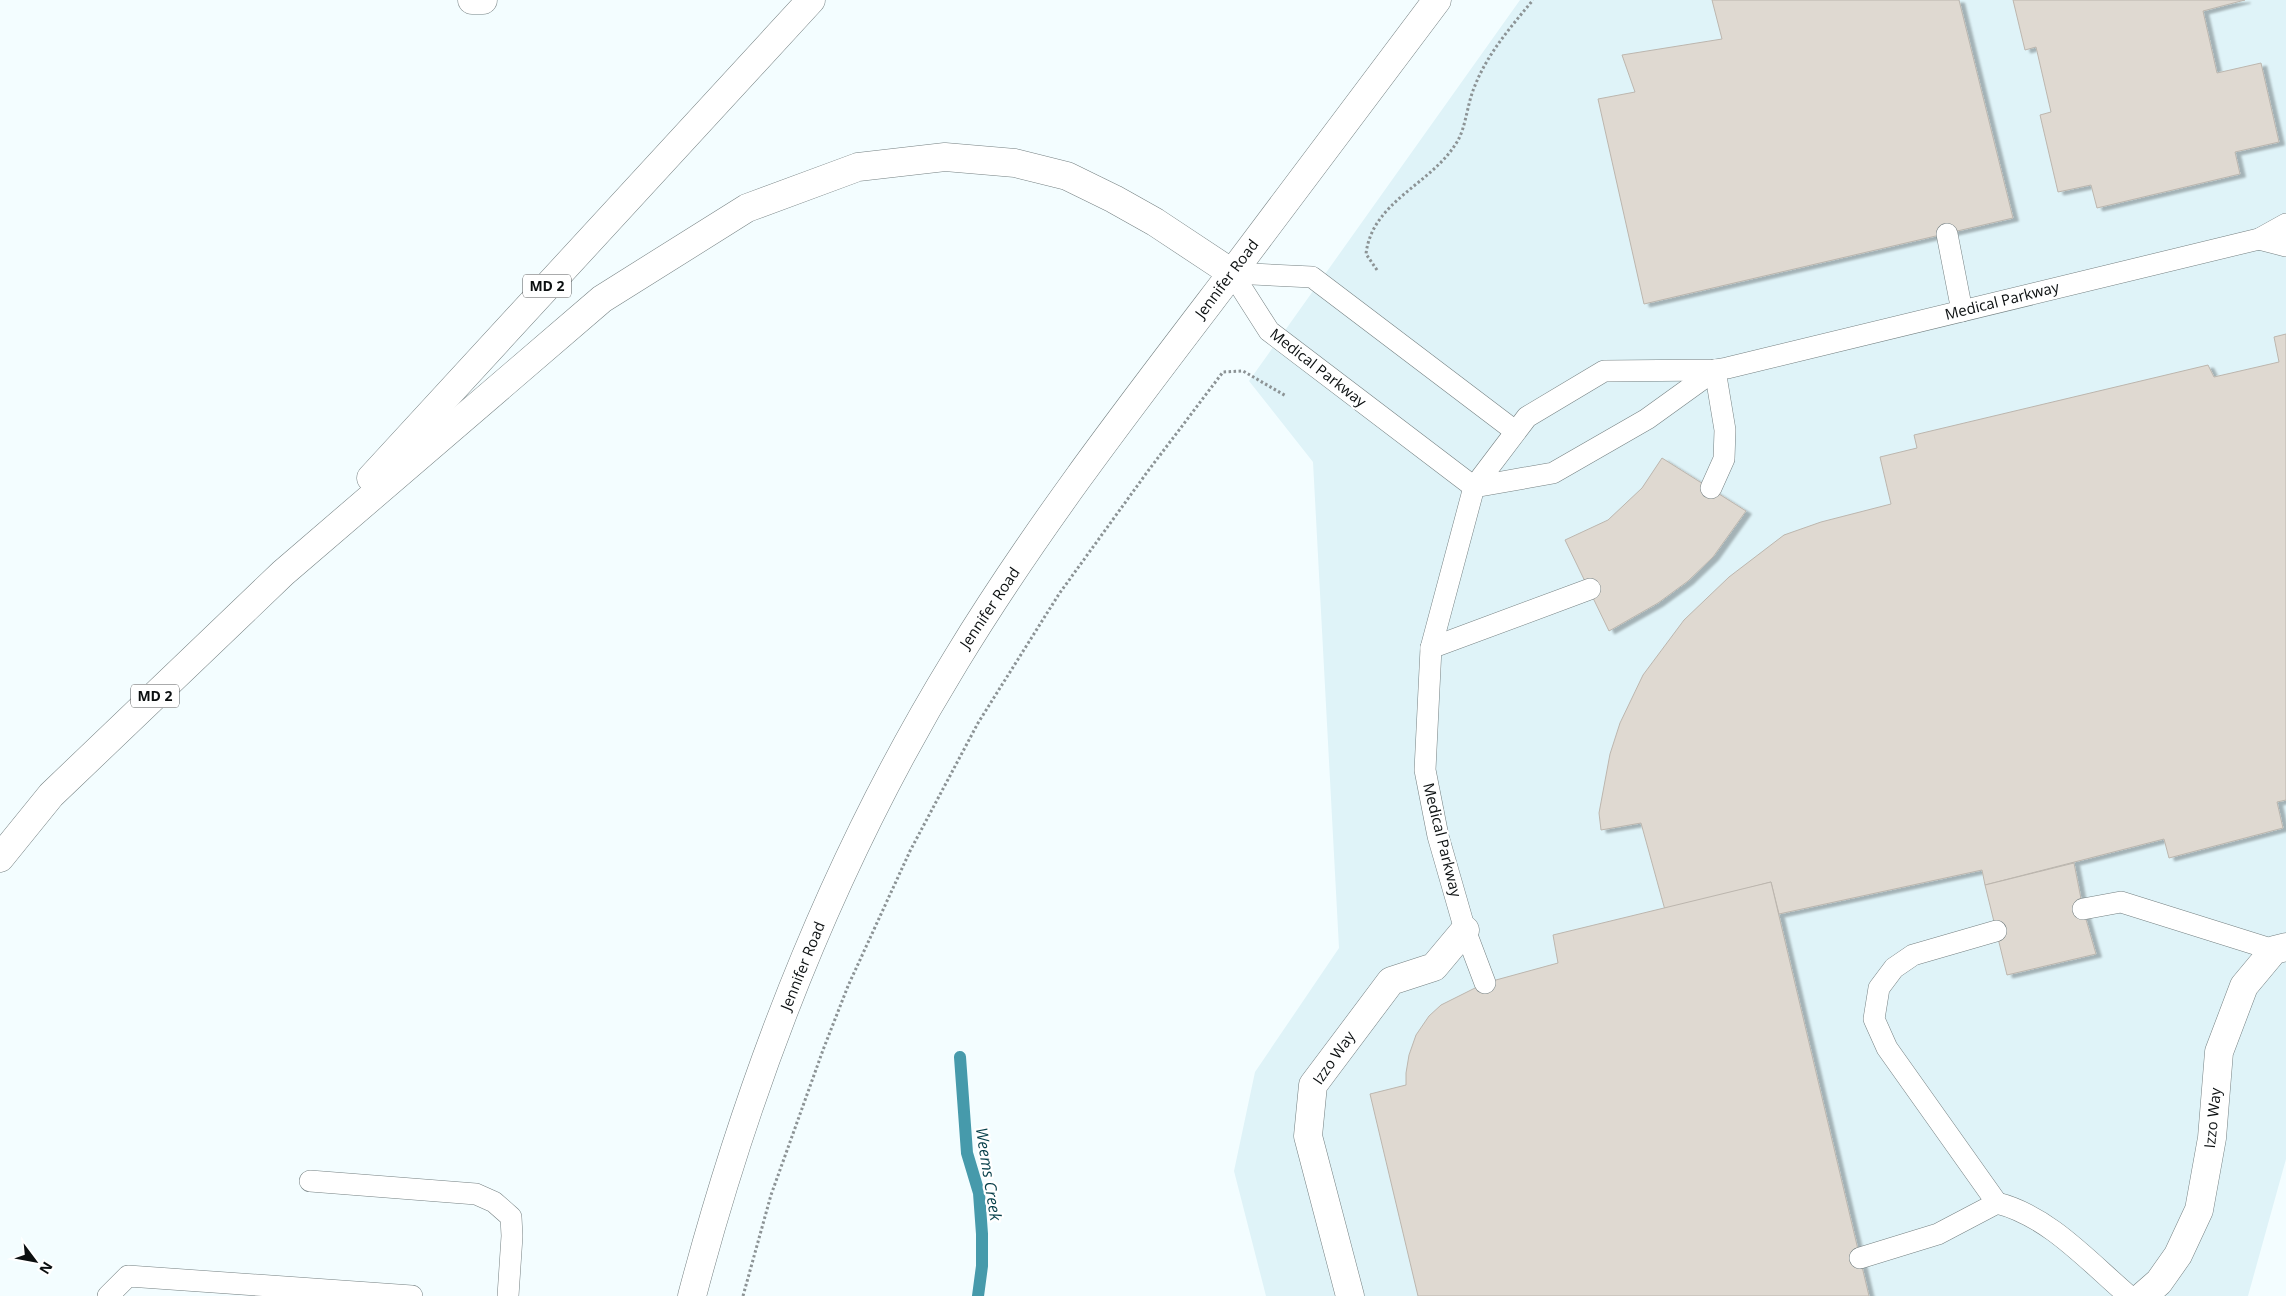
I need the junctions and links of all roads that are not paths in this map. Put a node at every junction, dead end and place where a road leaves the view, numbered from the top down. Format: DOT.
graph roads {
  1 [pos="472,0"];
  2 [pos="483,0"];
  3 [pos="811,0"];
  4 [pos="1436,0"];
  5 [pos="2286,224"];
  6 [pos="1947,234"];
  7 [pos="2259,239"];
  8 [pos="2286,246"];
  9 [pos="1232,273"];
  10 [pos="1962,310"];
  11 [pos="1715,370"];
  12 [pos="1515,432"];
  13 [pos="1474,487"];
  14 [pos="1712,488"];
  15 [pos="283,573"];
  16 [pos="1590,589"];
  17 [pos="1431,648"];
  18 [pos="0,858"];
  19 [pos="2083,909"];
  20 [pos="1465,930"];
  21 [pos="1996,931"];
  22 [pos="2280,948"];
  23 [pos="1485,983"];
  24 [pos="310,1181"];
  25 [pos="1997,1203"];
  26 [pos="1860,1258"];
  27 [pos="108,1296"];
  28 [pos="412,1296"];
  29 [pos="508,1296"];
  30 [pos="692,1296"];
  31 [pos="1350,1296"];
  32 [pos="2129,1296"];
  33 [pos="2143,1296"];
  1 -- 2 [label="main road"];
  3 -- 15 [label="main road, MD 2"];
  4 -- 9 [label="main road, Jennifer Road"];
  5 -- 7 [label="lane, Medical Parkway"];
  6 -- 10 [label="lane"];
  7 -- 8 [label="lane"];
  7 -- 10 [label="lane, Medical Parkway"];
  9 -- 12 [label="lane"];
  9 -- 13 [label="lane, Medical Parkway"];
  9 -- 15 [label="main road"];
  9 -- 30 [label="main road, Jennifer Road"];
  10 -- 11 [label="lane, Medical Parkway"];
  11 -- 12 [label="lane, Medical Parkway"];
  11 -- 13 [label="lane, Medical Parkway"];
  11 -- 14 [label="lane"];
  12 -- 13 [label="lane, Medical Parkway"];
  13 -- 17 [label="lane, Medical Parkway"];
  15 -- 18 [label="main road, MD 2"];
  16 -- 17 [label="lane"];
  17 -- 20 [label="lane, Medical Parkway"];
  19 -- 22 [label="lane"];
  20 -- 23 [label="lane, Medical Parkway"];
  20 -- 31 [label="main road, Izzo Way"];
  21 -- 25 [label="lane"];
  22 -- 33 [label="main road, Izzo Way"];
  24 -- 29 [label="lane"];
  25 -- 26 [label="lane"];
  25 -- 32 [label="lane"];
  27 -- 28 [label="lane"];
}
